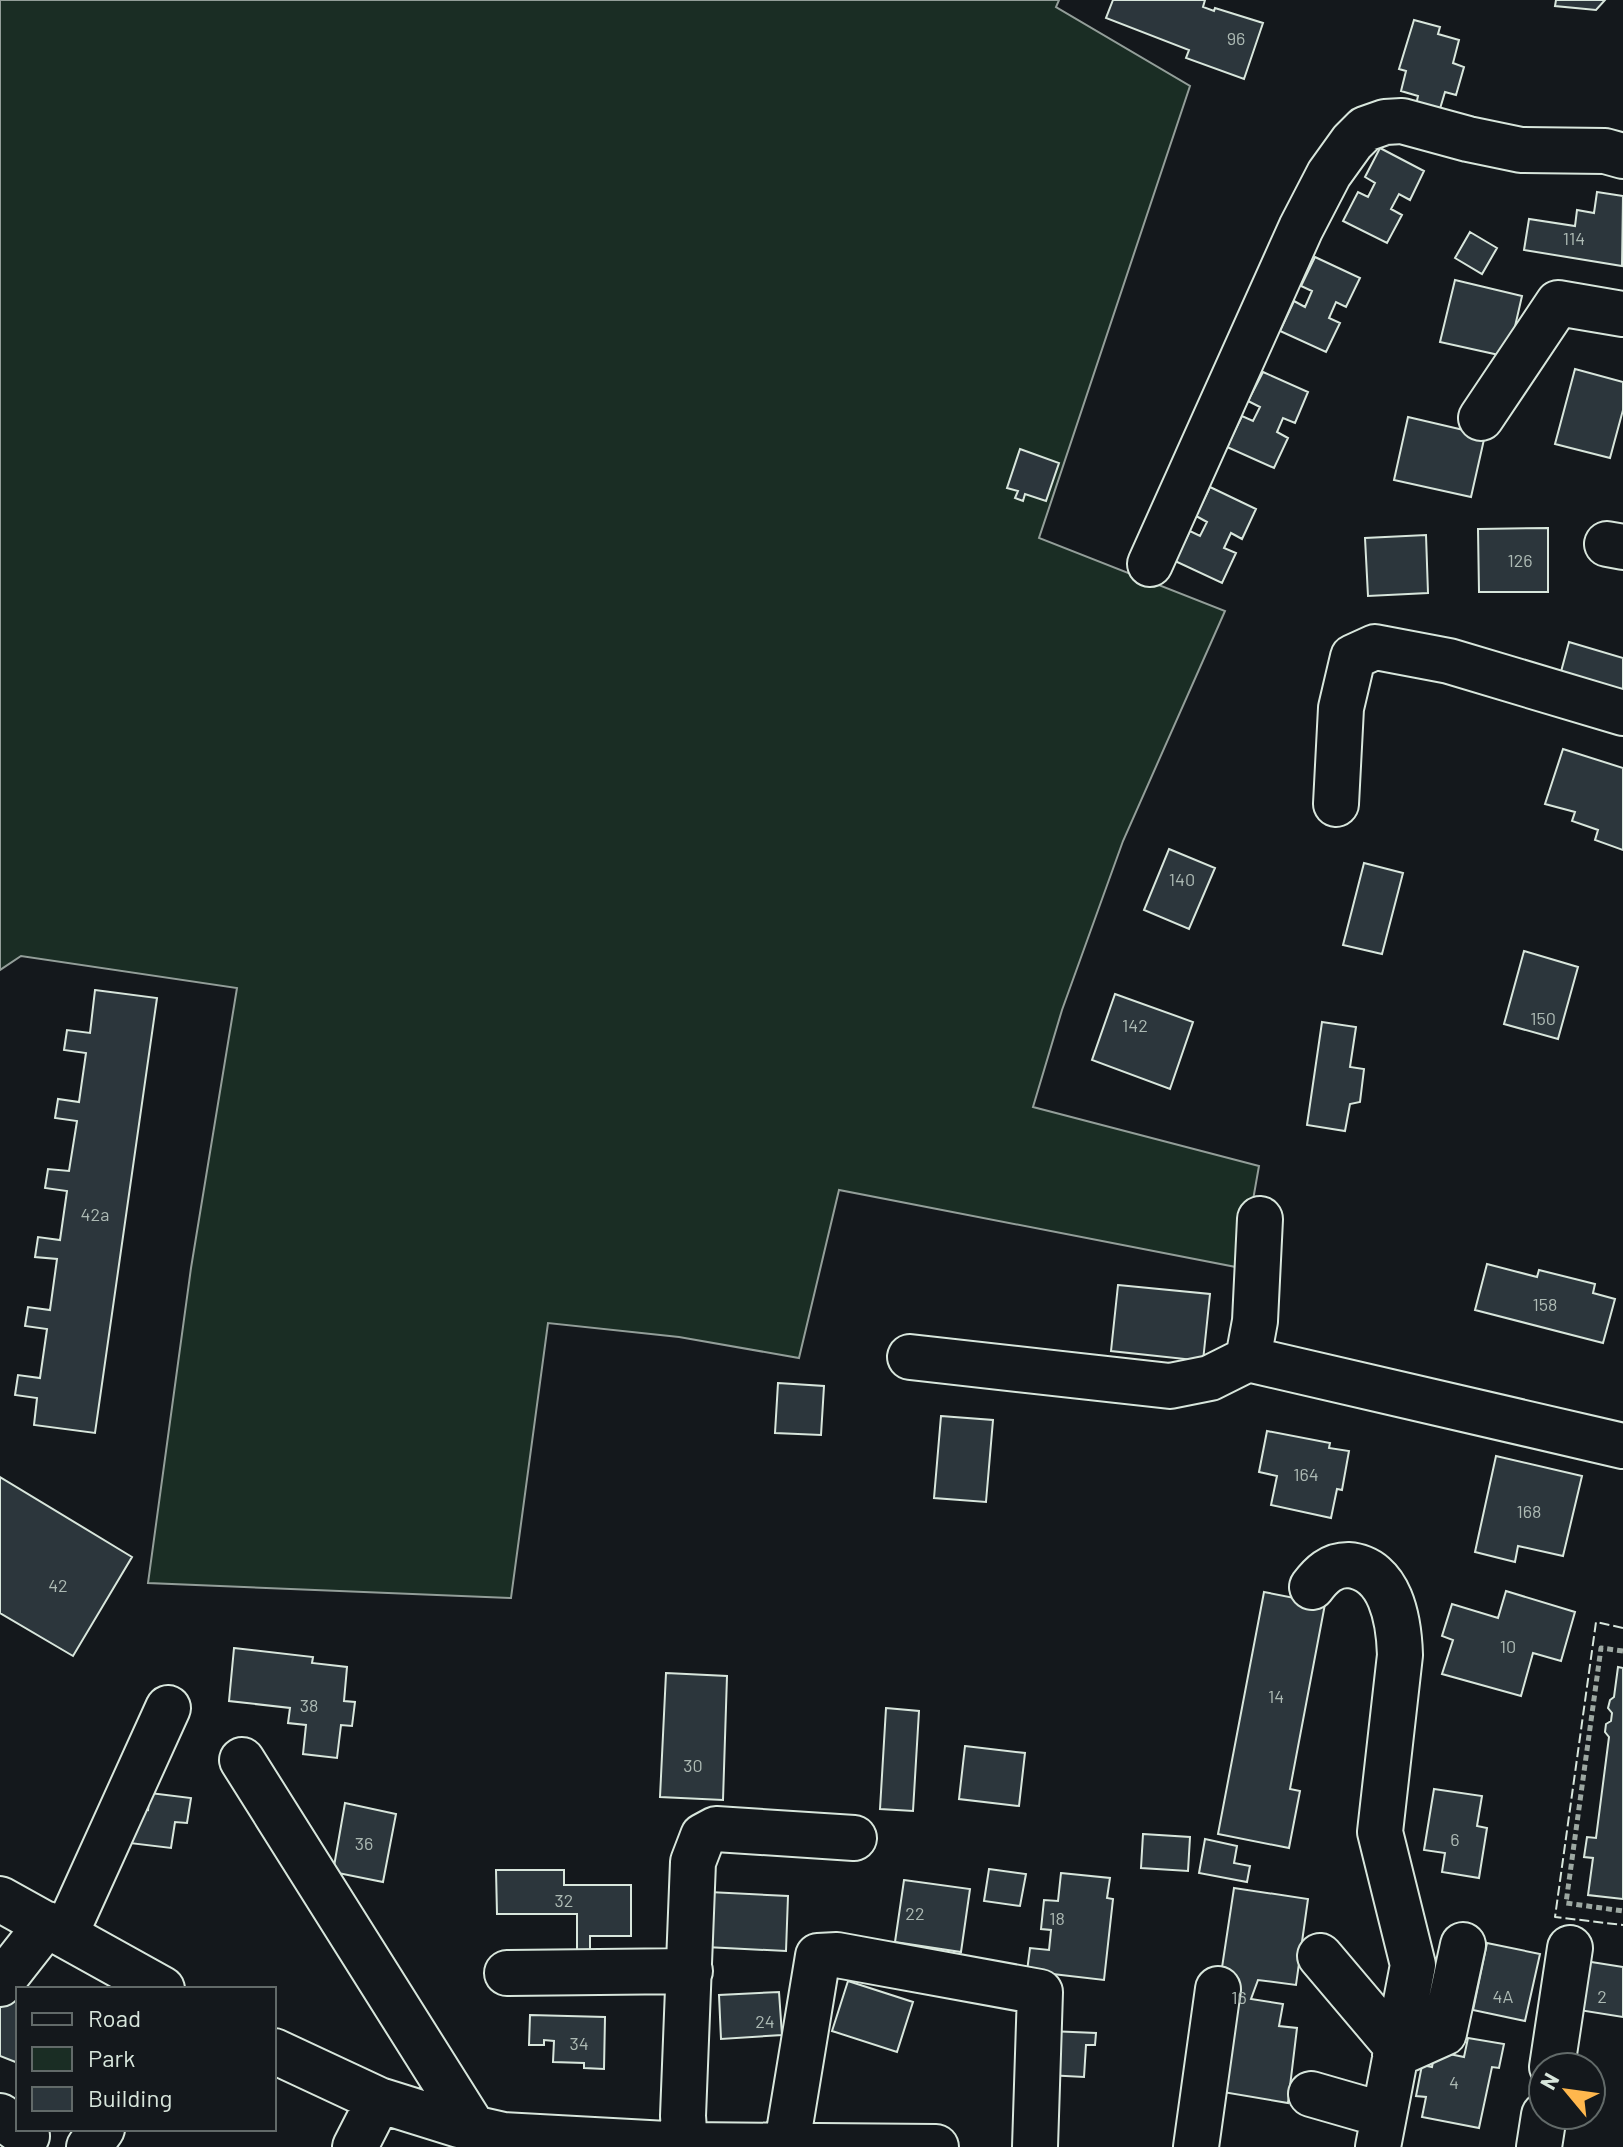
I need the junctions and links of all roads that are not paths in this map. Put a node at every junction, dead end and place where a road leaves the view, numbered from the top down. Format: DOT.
graph roads {
  1 [pos="1623,156"];
  2 [pos="1623,314"];
  3 [pos="1481,418"];
  4 [pos="1150,564"];
  5 [pos="1623,713"];
  6 [pos="1336,804"];
  7 [pos="1260,1219"];
  8 [pos="910,1357"];
  9 [pos="1248,1359"];
  10 [pos="1623,1446"];
  11 [pos="1312,1587"];
  12 [pos="168,1708"];
  13 [pos="242,1760"];
  14 [pos="854,1838"];
  15 [pos="0,1899"];
  16 [pos="56,1930"];
  17 [pos="1463,1945"];
  18 [pos="1570,1948"];
  19 [pos="1320,1956"];
  20 [pos="690,1971"];
  21 [pos="507,1973"];
  22 [pos="0,1984"];
  23 [pos="158,1987"];
  24 [pos="1218,1989"];
  25 [pos="1396,2051"];
  26 [pos="1554,2051"];
  27 [pos="276,2052"];
  28 [pos="1311,2094"];
  29 [pos="379,2100"];
  30 [pos="1381,2131"];
  31 [pos="461,2134"];
  32 [pos="591,2144"];
  33 [pos="787,2144"];
  34 [pos="685,2145"];
  35 [pos="355,2147"];
  36 [pos="910,2147"];
  37 [pos="1035,2147"];
  38 [pos="1196,2147"];
  1 -- 4 [label="street"];
  2 -- 3 [label="street"];
  5 -- 6 [label="street"];
  7 -- 9 [label="street"];
  8 -- 9 [label="street"];
  9 -- 10 [label="street"];
  11 -- 25 [label="street"];
  12 -- 16 [label="street"];
  13 -- 31 [label="street"];
  14 -- 20 [label="street"];
  15 -- 16 [label="street"];
  16 -- 22 [label="street"];
  16 -- 23 [label="street"];
  17 -- 25 [label="street"];
  18 -- 26 [label="street"];
  19 -- 25 [label="street"];
  20 -- 21 [label="street"];
  20 -- 34 [label="street"];
  24 -- 38 [label="street"];
  25 -- 30 [label="street"];
  27 -- 29 [label="street"];
  28 -- 30 [label="street"];
  29 -- 31 [label="street"];
  29 -- 35 [label="street"];
  31 -- 32 [label="street"];
  32 -- 34 [label="street"];
  33 -- 34 [label="street"];
  33 -- 36 [label="street"];
  33 -- 37 [label="street"];
}
